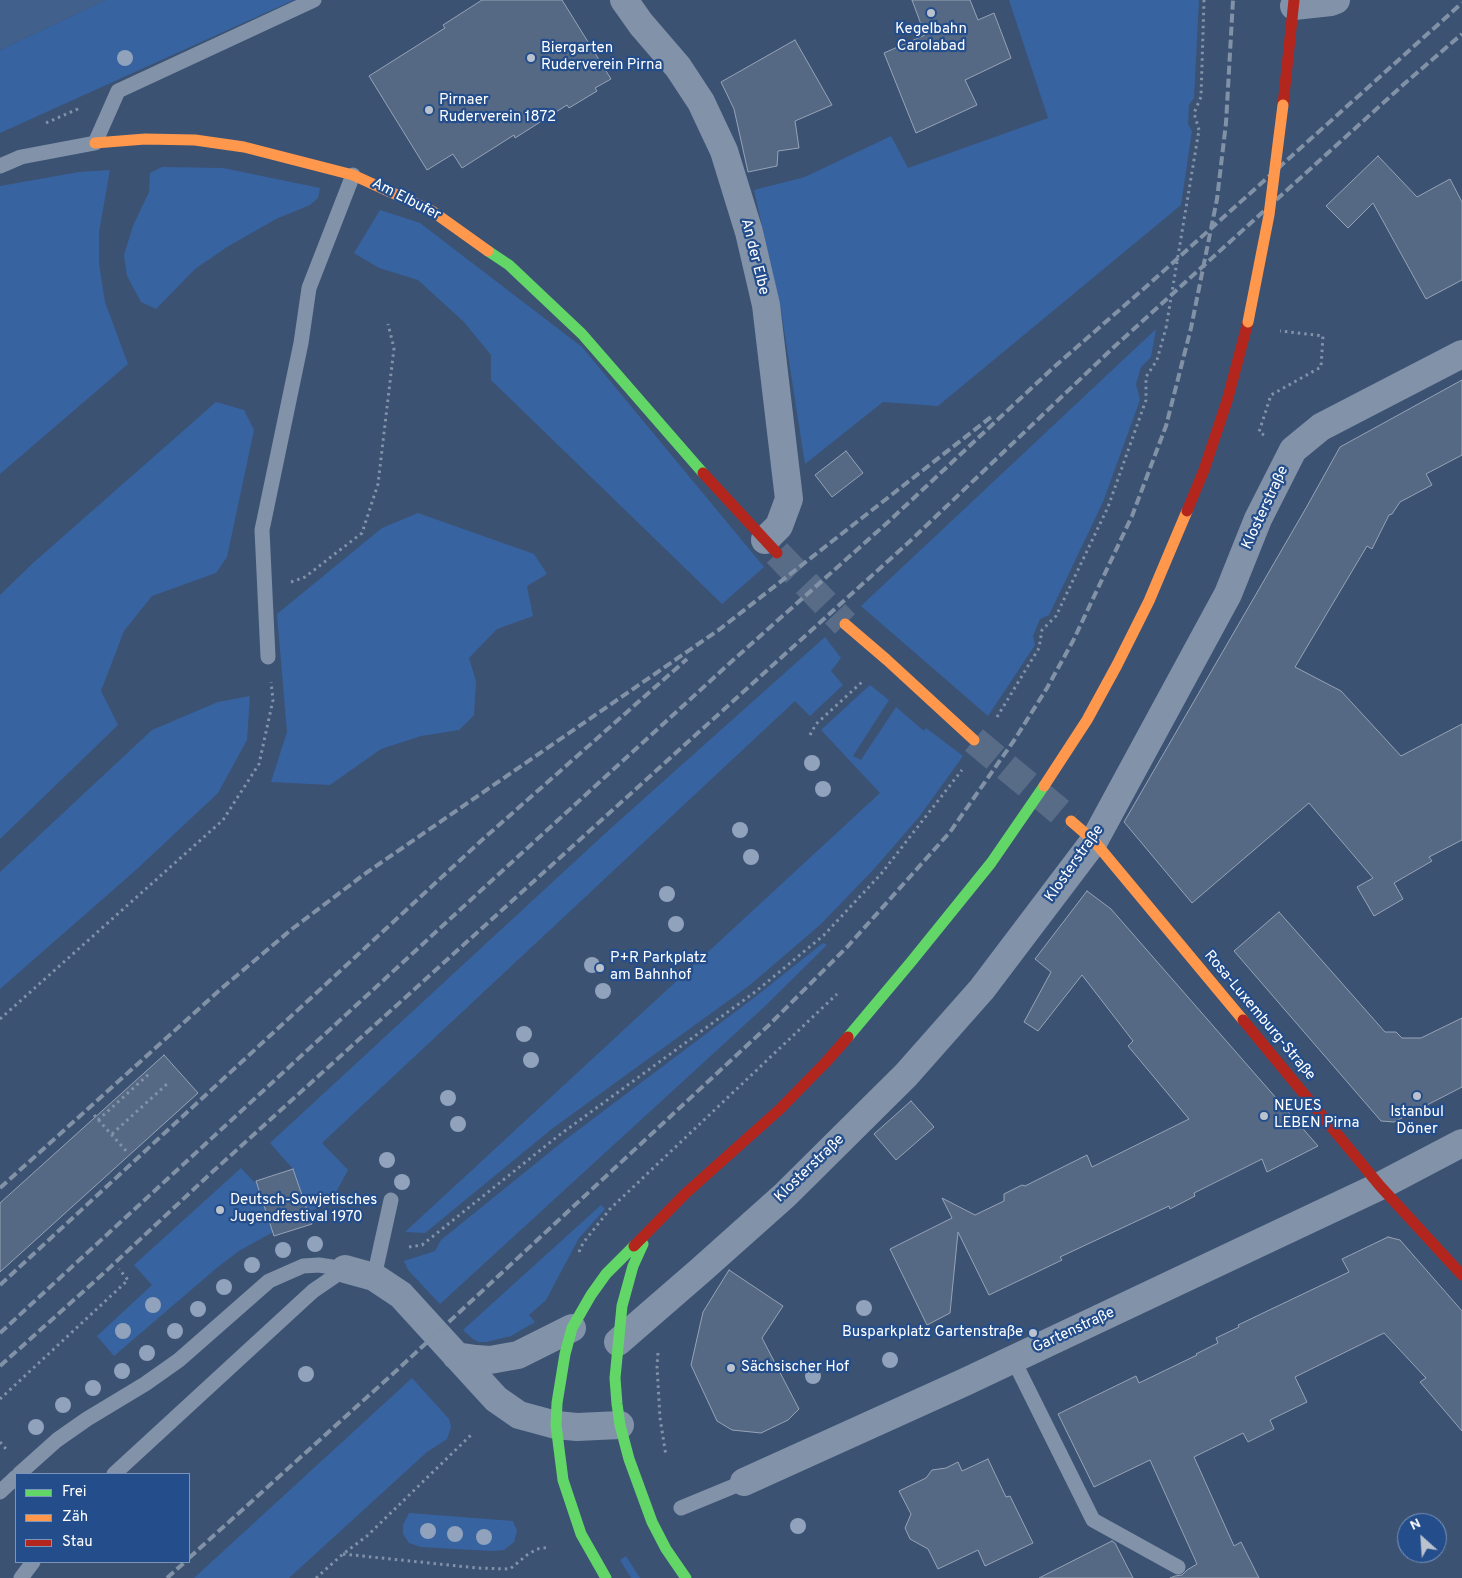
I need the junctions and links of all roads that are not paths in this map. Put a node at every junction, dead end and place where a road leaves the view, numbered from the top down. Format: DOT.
graph roads {
  1 [pos="314,0"];
  2 [pos="624,0"];
  3 [pos="1336,0"];
  4 [pos="1294,3"];
  5 [pos="95,143"];
  6 [pos="0,166"];
  7 [pos="354,175"];
  8 [pos="1462,354"];
  9 [pos="771,546"];
  10 [pos="846,624"];
  11 [pos="268,657"];
  12 [pos="974,740"];
  13 [pos="1071,821"];
  14 [pos="1094,841"];
  15 [pos="1462,1143"];
  16 [pos="1380,1186"];
  17 [pos="391,1200"];
  18 [pos="648,1231"];
  19 [pos="344,1269"];
  20 [pos="1462,1275"];
  21 [pos="374,1277"];
  22 [pos="572,1328"];
  23 [pos="618,1342"];
  24 [pos="456,1356"];
  25 [pos="1013,1359"];
  26 [pos="556,1425"];
  27 [pos="620,1425"];
  28 [pos="20,1473"];
  29 [pos="115,1473"];
  30 [pos="15,1478"];
  31 [pos="744,1482"];
  32 [pos="0,1492"];
  33 [pos="681,1508"];
  34 [pos="32,1563"];
  35 [pos="1178,1567"];
  36 [pos="21,1578"];
  37 [pos="606,1578"];
  38 [pos="686,1578"];
  1 -- 5 [label="lane"];
  2 -- 9 [label="street, An der Elbe"];
  3 -- 4 [label="street"];
  4 -- 18 [label="main road, bridge"];
  5 -- 6 [label="lane, Am Elbufer"];
  5 -- 7 [label="main road, Am Elbufer"];
  7 -- 9 [label="main road, Am Elbufer"];
  7 -- 11 [label="lane"];
  8 -- 14 [label="street, Klosterstraße"];
  10 -- 12 [label="main road"];
  13 -- 14 [label="main road, Rosa-Luxemburg-Straße"];
  14 -- 16 [label="main road, Rosa-Luxemburg-Straße"];
  14 -- 23 [label="street, Klosterstraße"];
  15 -- 16 [label="street, Gartenstraße"];
  16 -- 20 [label="main road, Rosa-Luxemburg-Straße"];
  16 -- 25 [label="street, Gartenstraße"];
  17 -- 21 [label="lane"];
  18 -- 22 [label="main road"];
  18 -- 23 [label="main road"];
  19 -- 21 [label="street"];
  19 -- 28 [label="lane"];
  19 -- 29 [label="lane"];
  21 -- 24 [label="street"];
  22 -- 24 [label="street"];
  22 -- 26 [label="main road"];
  23 -- 27 [label="main road"];
  24 -- 26 [label="street"];
  25 -- 31 [label="street, Gartenstraße"];
  25 -- 35 [label="lane"];
  26 -- 27 [label="street"];
  26 -- 37 [label="main road"];
  27 -- 38 [label="main road"];
  30 -- 32 [label="lane"];
  31 -- 33 [label="lane, Gartenstraße"];
  34 -- 36 [label="lane"];
}
